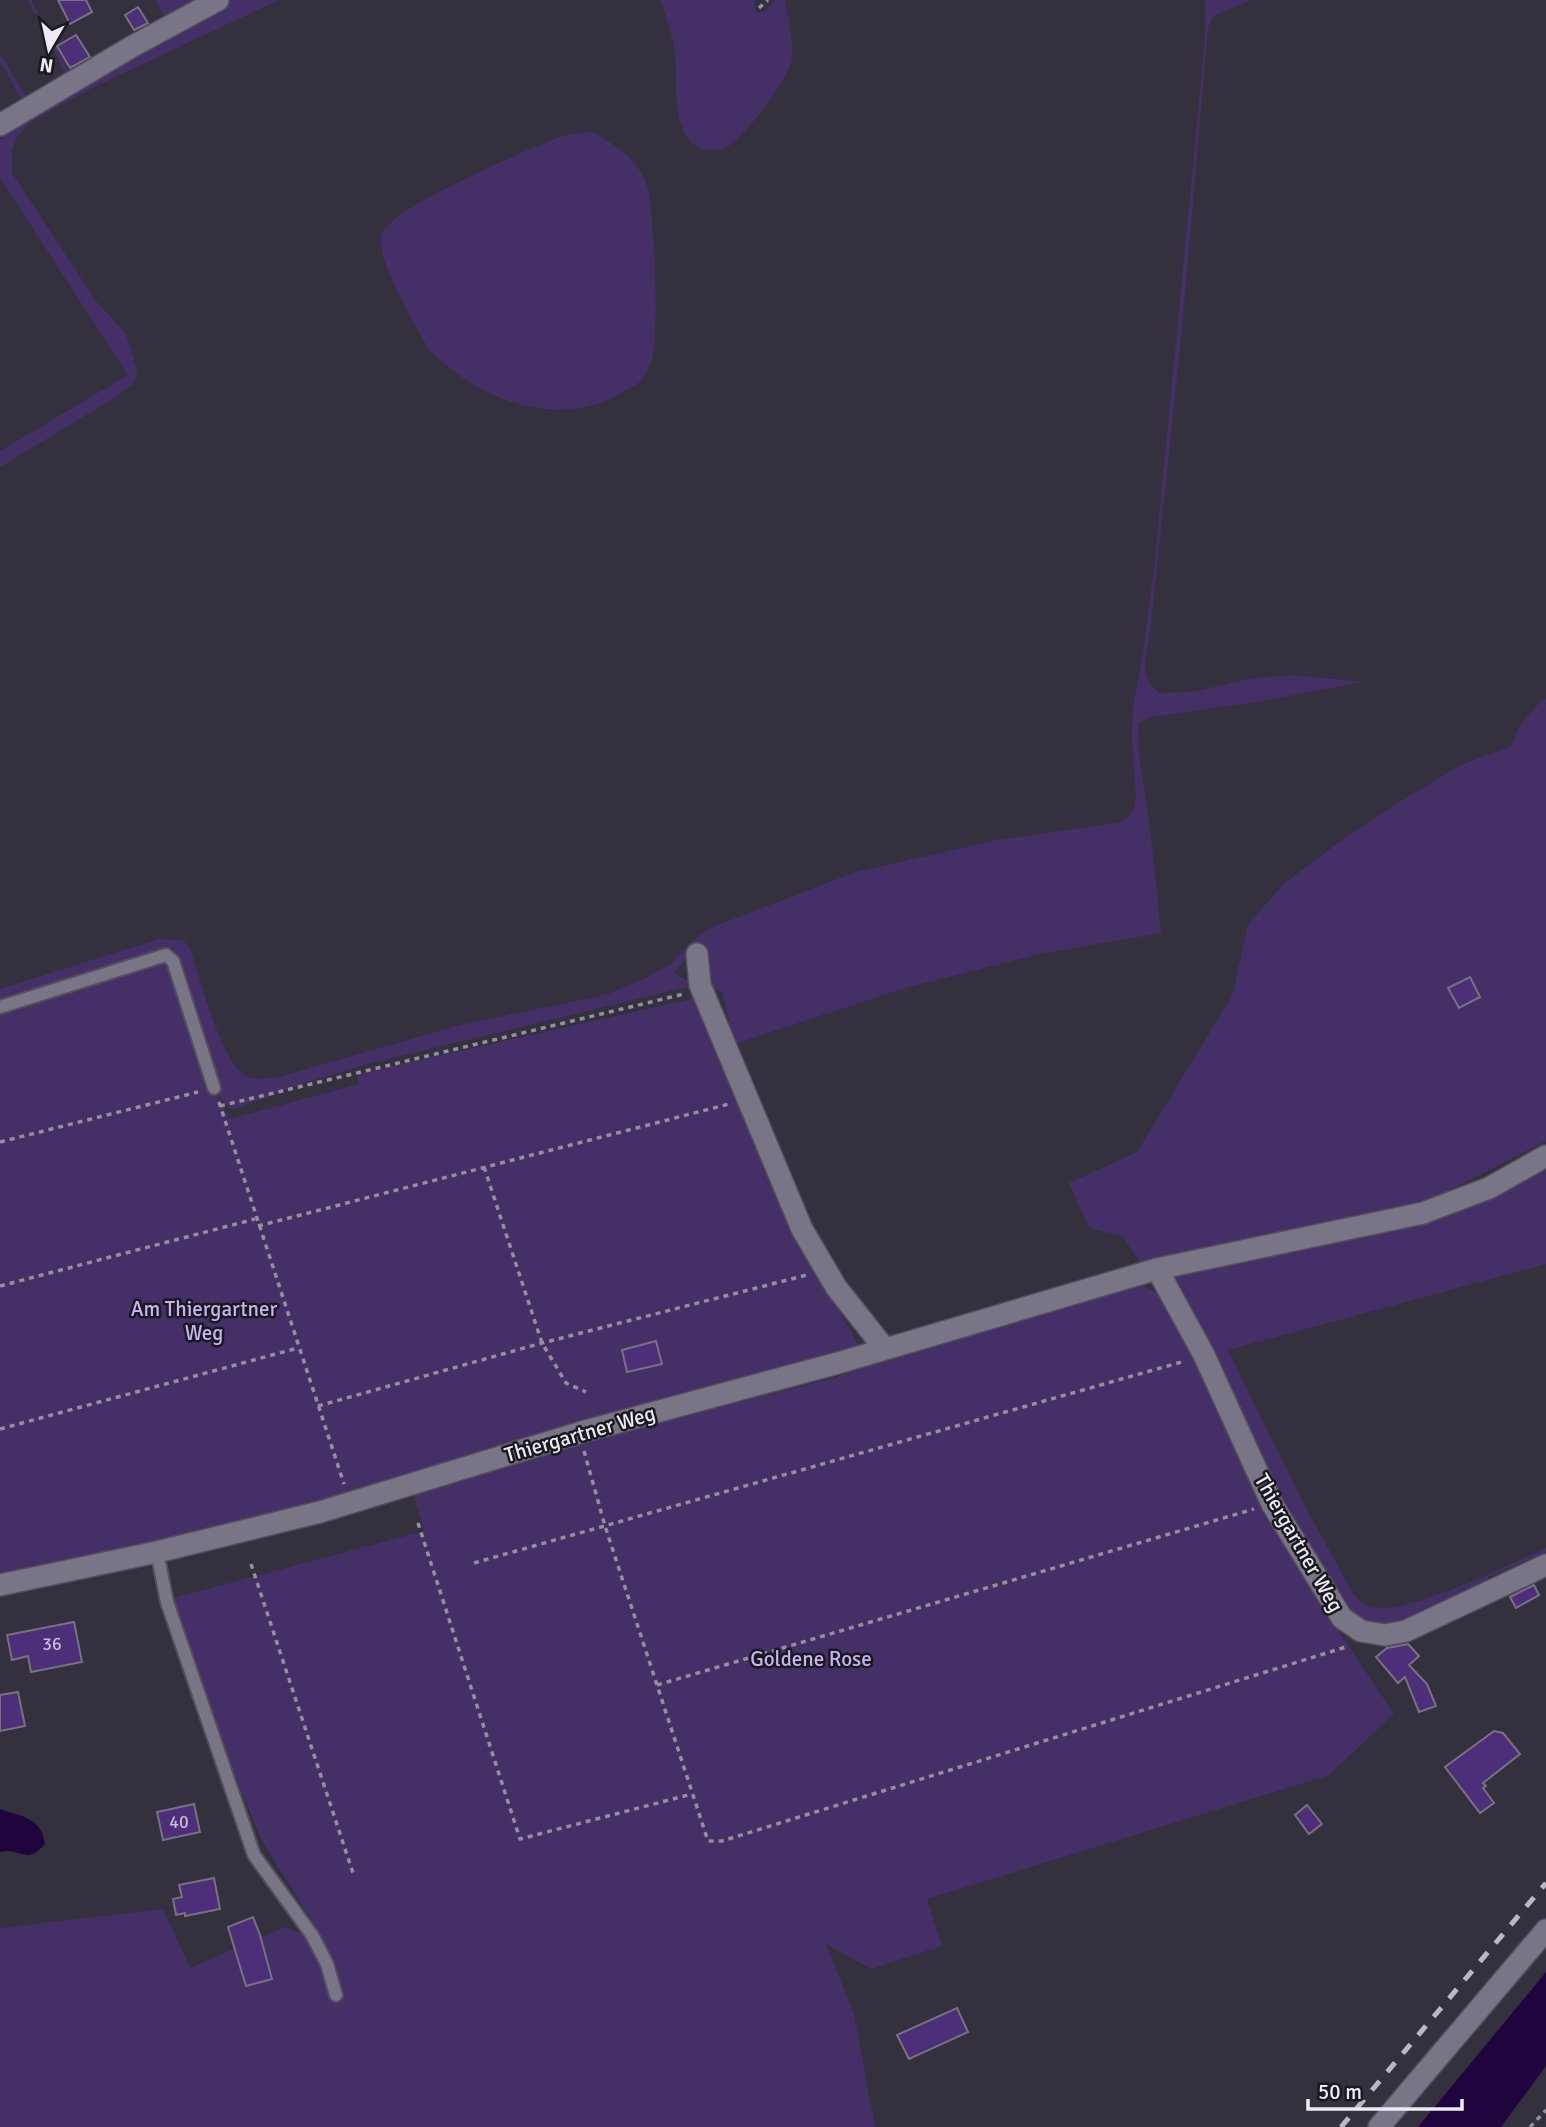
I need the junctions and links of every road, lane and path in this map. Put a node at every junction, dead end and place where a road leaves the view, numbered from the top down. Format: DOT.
graph roads {
  1 [pos="218,0"];
  2 [pos="768,0"];
  3 [pos="759,8"];
  4 [pos="0,125"];
  5 [pos="697,954"];
  6 [pos="700,985"];
  7 [pos="0,1007"];
  8 [pos="214,1088"];
  9 [pos="747,1099"];
  10 [pos="220,1106"];
  11 [pos="0,1142"];
  12 [pos="1546,1156"];
  13 [pos="485,1167"];
  14 [pos="255,1219"];
  15 [pos="258,1226"];
  16 [pos="1157,1269"];
  17 [pos="826,1270"];
  18 [pos="0,1286"];
  19 [pos="542,1343"];
  20 [pos="298,1348"];
  21 [pos="885,1349"];
  22 [pos="1204,1355"];
  23 [pos="586,1392"];
  24 [pos="318,1406"];
  25 [pos="0,1429"];
  26 [pos="582,1432"];
  27 [pos="350,1503"];
  28 [pos="1272,1504"];
  29 [pos="418,1523"];
  30 [pos="605,1526"];
  31 [pos="157,1552"];
  32 [pos="474,1563"];
  33 [pos="251,1564"];
  34 [pos="1546,1565"];
  35 [pos="0,1585"];
  36 [pos="1362,1631"];
  37 [pos="656,1685"];
  38 [pos="692,1794"];
  39 [pos="353,1873"];
  40 [pos="1546,1930"];
  41 [pos="337,1995"];
  42 [pos="1546,2110"];
  43 [pos="1379,2127"];
  44 [pos="1530,2127"];
  1 -- 4 [label="street"];
  2 -- 3 [label="path"];
  5 -- 6 [label="street"];
  6 -- 9 [label="street"];
  6 -- 10 [label="path"];
  7 -- 8 [label="lane"];
  8 -- 10 [label="path"];
  8 -- 11 [label="path"];
  9 -- 13 [label="path"];
  9 -- 17 [label="street"];
  10 -- 14 [label="path"];
  12 -- 16 [label="street, Thiergartner Weg"];
  13 -- 15 [label="path"];
  13 -- 19 [label="path"];
  14 -- 15 [label="path"];
  14 -- 18 [label="path"];
  15 -- 20 [label="path"];
  16 -- 21 [label="street, Thiergartner Weg"];
  16 -- 22 [label="street, Thiergartner Weg"];
  17 -- 19 [label="path"];
  17 -- 21 [label="street"];
  19 -- 23 [label="path"];
  19 -- 24 [label="path"];
  20 -- 24 [label="path"];
  20 -- 25 [label="path"];
  21 -- 26 [label="street, Thiergartner Weg"];
  22 -- 28 [label="street, Thiergartner Weg"];
  22 -- 30 [label="path"];
  24 -- 27 [label="path"];
  26 -- 27 [label="street, Thiergartner Weg"];
  26 -- 30 [label="path"];
  27 -- 31 [label="street, Thiergartner Weg"];
  28 -- 36 [label="street, Thiergartner Weg"];
  28 -- 37 [label="path"];
  29 -- 38 [label="path"];
  30 -- 32 [label="path"];
  30 -- 37 [label="path"];
  31 -- 35 [label="street, Thiergartner Weg"];
  31 -- 41 [label="lane"];
  33 -- 39 [label="path"];
  34 -- 36 [label="street, Thiergartner Weg"];
  36 -- 38 [label="path"];
  37 -- 38 [label="path"];
  40 -- 43 [label="street"];
  42 -- 44 [label="path"];
}
